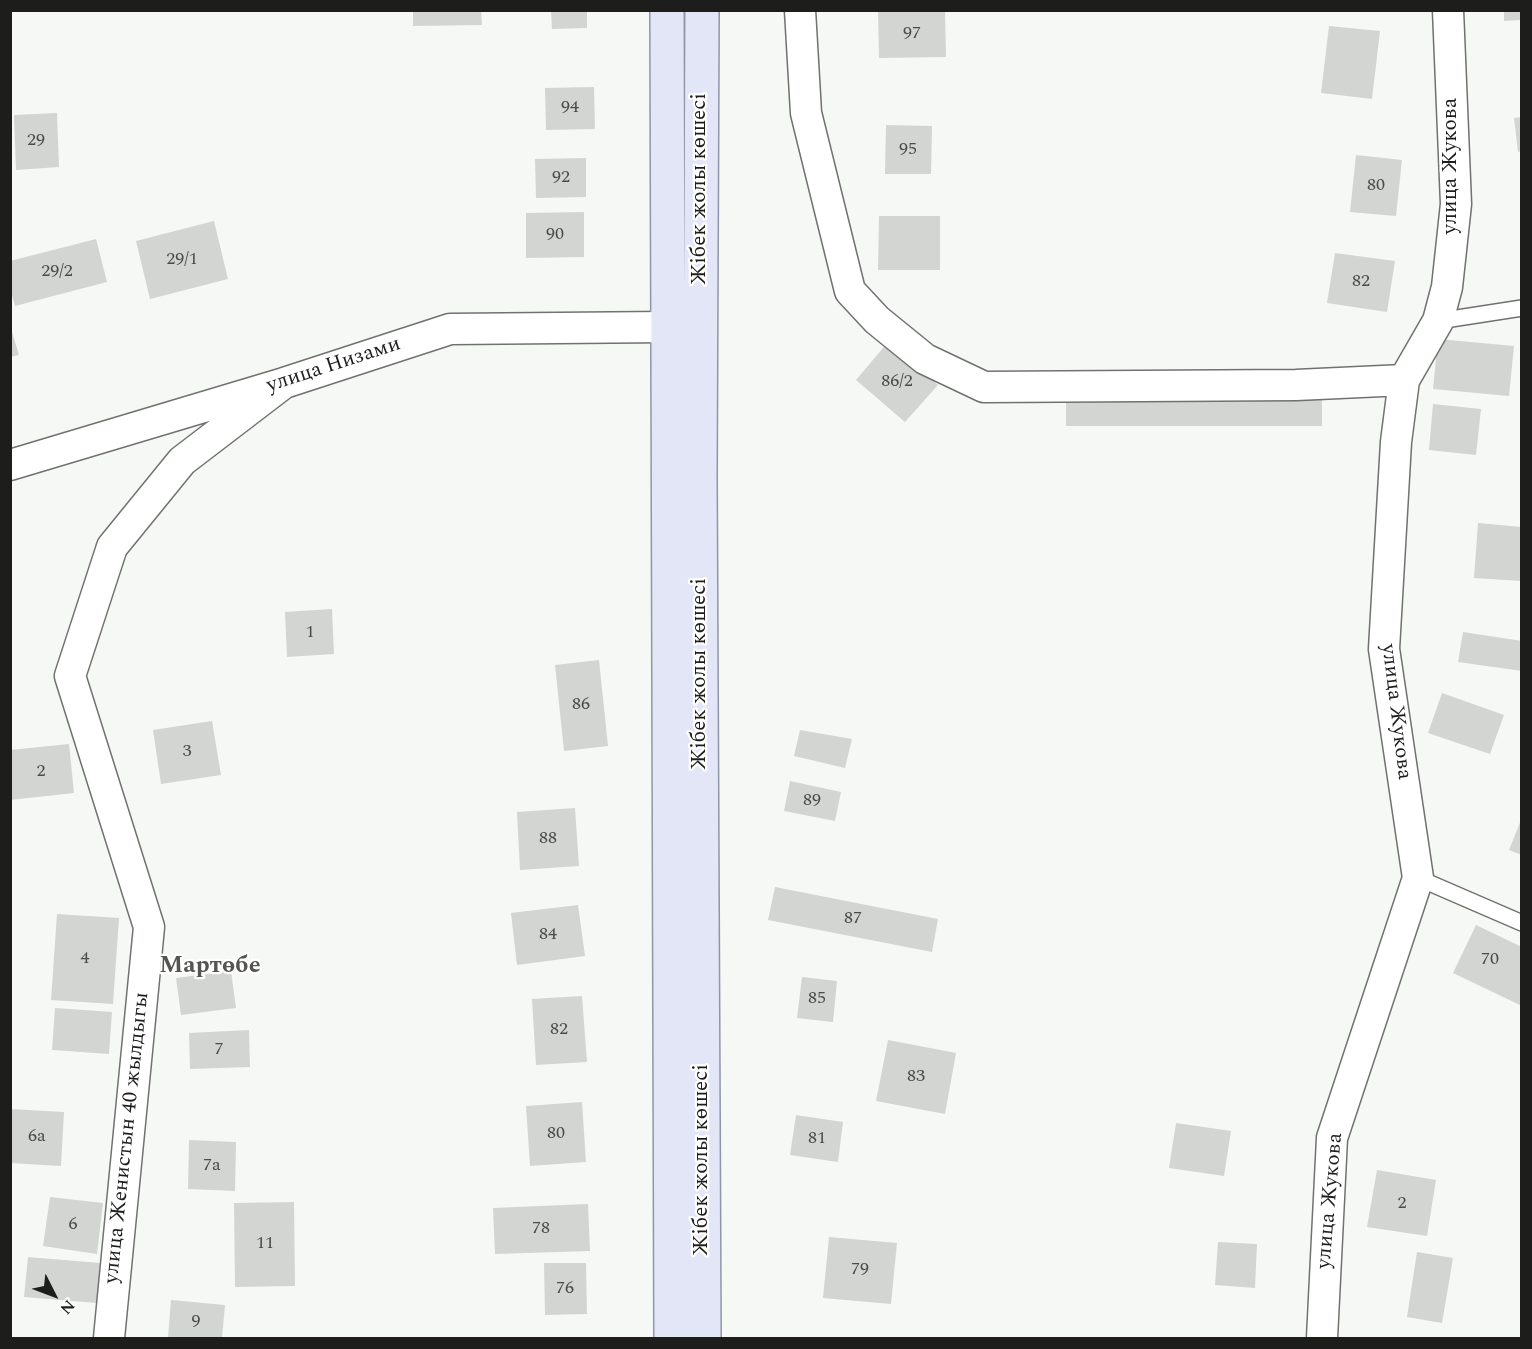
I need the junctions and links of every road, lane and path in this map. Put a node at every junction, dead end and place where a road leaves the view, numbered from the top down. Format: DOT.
graph roads {
  1 [pos="667,10"];
  2 [pos="702,10"];
  3 [pos="800,10"];
  4 [pos="1448,10"];
  5 [pos="1521,308"];
  6 [pos="1438,321"];
  7 [pos="666,327"];
  8 [pos="1404,380"];
  9 [pos="284,383"];
  10 [pos="10,465"];
  11 [pos="1418,878"];
  12 [pos="1521,923"];
  13 [pos="109,1338"];
  14 [pos="671,1338"];
  15 [pos="704,1338"];
  16 [pos="1322,1338"];
  1 -- 7 [label="main road, Жібек жолы көшесі"];
  2 -- 15 [label="main road, Жібек жолы көшесі"];
  3 -- 8 [label="street"];
  4 -- 6 [label="street, улица Жукова"];
  5 -- 6 [label="lane"];
  6 -- 8 [label="street, улица Жукова"];
  7 -- 9 [label="street, улица Низами"];
  7 -- 14 [label="main road, Жібек жолы көшесі"];
  8 -- 11 [label="street, улица Жукова"];
  9 -- 10 [label="street, улица Низами"];
  9 -- 13 [label="street, улица Женистын 40 жылдыгы"];
  11 -- 12 [label="lane"];
  11 -- 16 [label="street, улица Жукова"];
}
